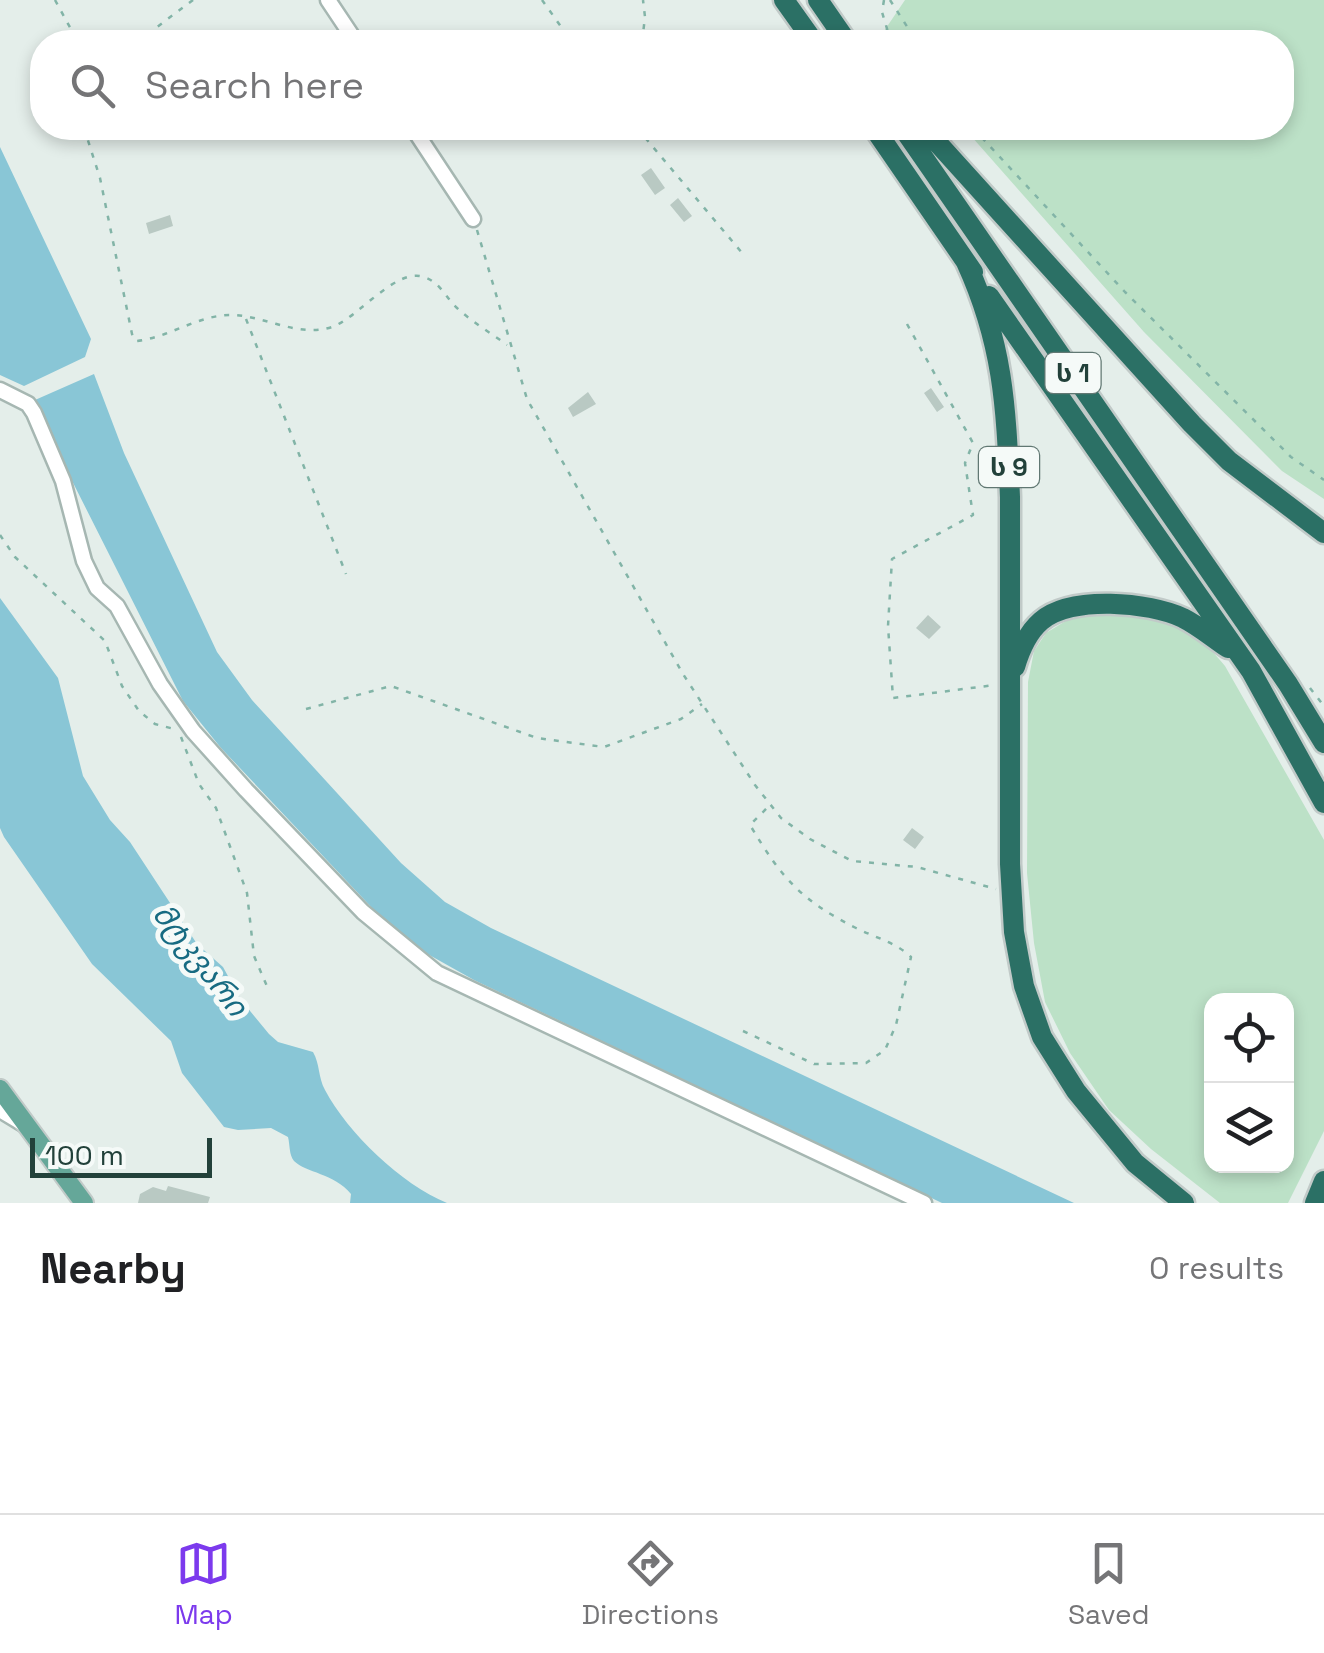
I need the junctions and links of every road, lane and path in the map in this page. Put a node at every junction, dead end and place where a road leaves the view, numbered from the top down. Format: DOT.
graph roads {
  1 [pos="54,0"];
  2 [pos="193,0"];
  3 [pos="328,0"];
  4 [pos="542,0"];
  5 [pos="643,0"];
  6 [pos="784,0"];
  7 [pos="818,0"];
  8 [pos="887,0"];
  9 [pos="71,30"];
  10 [pos="152,30"];
  11 [pos="348,30"];
  12 [pos="563,30"];
  13 [pos="643,30"];
  14 [pos="805,30"];
  15 [pos="839,30"];
  16 [pos="887,30"];
  17 [pos="908,30"];
  18 [pos="88,140"];
  19 [pos="421,140"];
  20 [pos="647,140"];
  21 [pos="882,140"];
  22 [pos="911,140"];
  23 [pos="935,140"];
  24 [pos="984,140"];
  25 [pos="474,219"];
  26 [pos="743,254"];
  27 [pos="966,262"];
  28 [pos="245,317"];
  29 [pos="907,324"];
  30 [pos="509,347"];
  31 [pos="0,390"];
  32 [pos="1324,480"];
  33 [pos="1324,533"];
  34 [pos="0,534"];
  35 [pos="346,574"];
  36 [pos="1242,658"];
  37 [pos="1011,682"];
  38 [pos="703,704"];
  39 [pos="306,709"];
  40 [pos="178,731"];
  41 [pos="1324,743"];
  42 [pos="206,746"];
  43 [pos="1324,803"];
  44 [pos="770,804"];
  45 [pos="1011,896"];
  46 [pos="268,991"];
  47 [pos="743,1031"];
  48 [pos="0,1089"];
  49 [pos="0,1110"];
  50 [pos="28,1128"];
  51 [pos="1324,1181"];
  52 [pos="84,1203"];
  53 [pos="924,1203"];
  54 [pos="1184,1203"];
  55 [pos="1315,1203"];
  1 -- 9 [label="path"];
  2 -- 10 [label="path"];
  3 -- 11 [label="street"];
  4 -- 12 [label="path"];
  5 -- 13 [label="path"];
  6 -- 14 [label="highway"];
  7 -- 15 [label="highway"];
  8 -- 16 [label="path"];
  8 -- 17 [label="path"];
  18 -- 28 [label="path"];
  19 -- 25 [label="street"];
  20 -- 26 [label="path"];
  21 -- 27 [label="highway, ს 1"];
  22 -- 41 [label="highway, ს 1"];
  23 -- 33 [label="highway"];
  24 -- 32 [label="path"];
  25 -- 30 [label="path"];
  27 -- 36 [label="highway, ს 1"];
  27 -- 37 [label="highway, ს 9"];
  28 -- 30 [label="path"];
  28 -- 35 [label="path"];
  29 -- 37 [label="path"];
  30 -- 38 [label="path"];
  31 -- 42 [label="street"];
  34 -- 40 [label="path"];
  36 -- 37 [label="highway"];
  36 -- 43 [label="highway, ს 1"];
  37 -- 45 [label="highway, ს 9"];
  38 -- 39 [label="path"];
  38 -- 44 [label="path"];
  40 -- 42 [label="path"];
  40 -- 46 [label="path"];
  42 -- 53 [label="street"];
  44 -- 45 [label="path"];
  44 -- 47 [label="path"];
  45 -- 54 [label="highway, ს 9"];
  48 -- 50 [label="main road"];
  49 -- 50 [label="street"];
  50 -- 52 [label="main road"];
  51 -- 55 [label="highway"];
}
